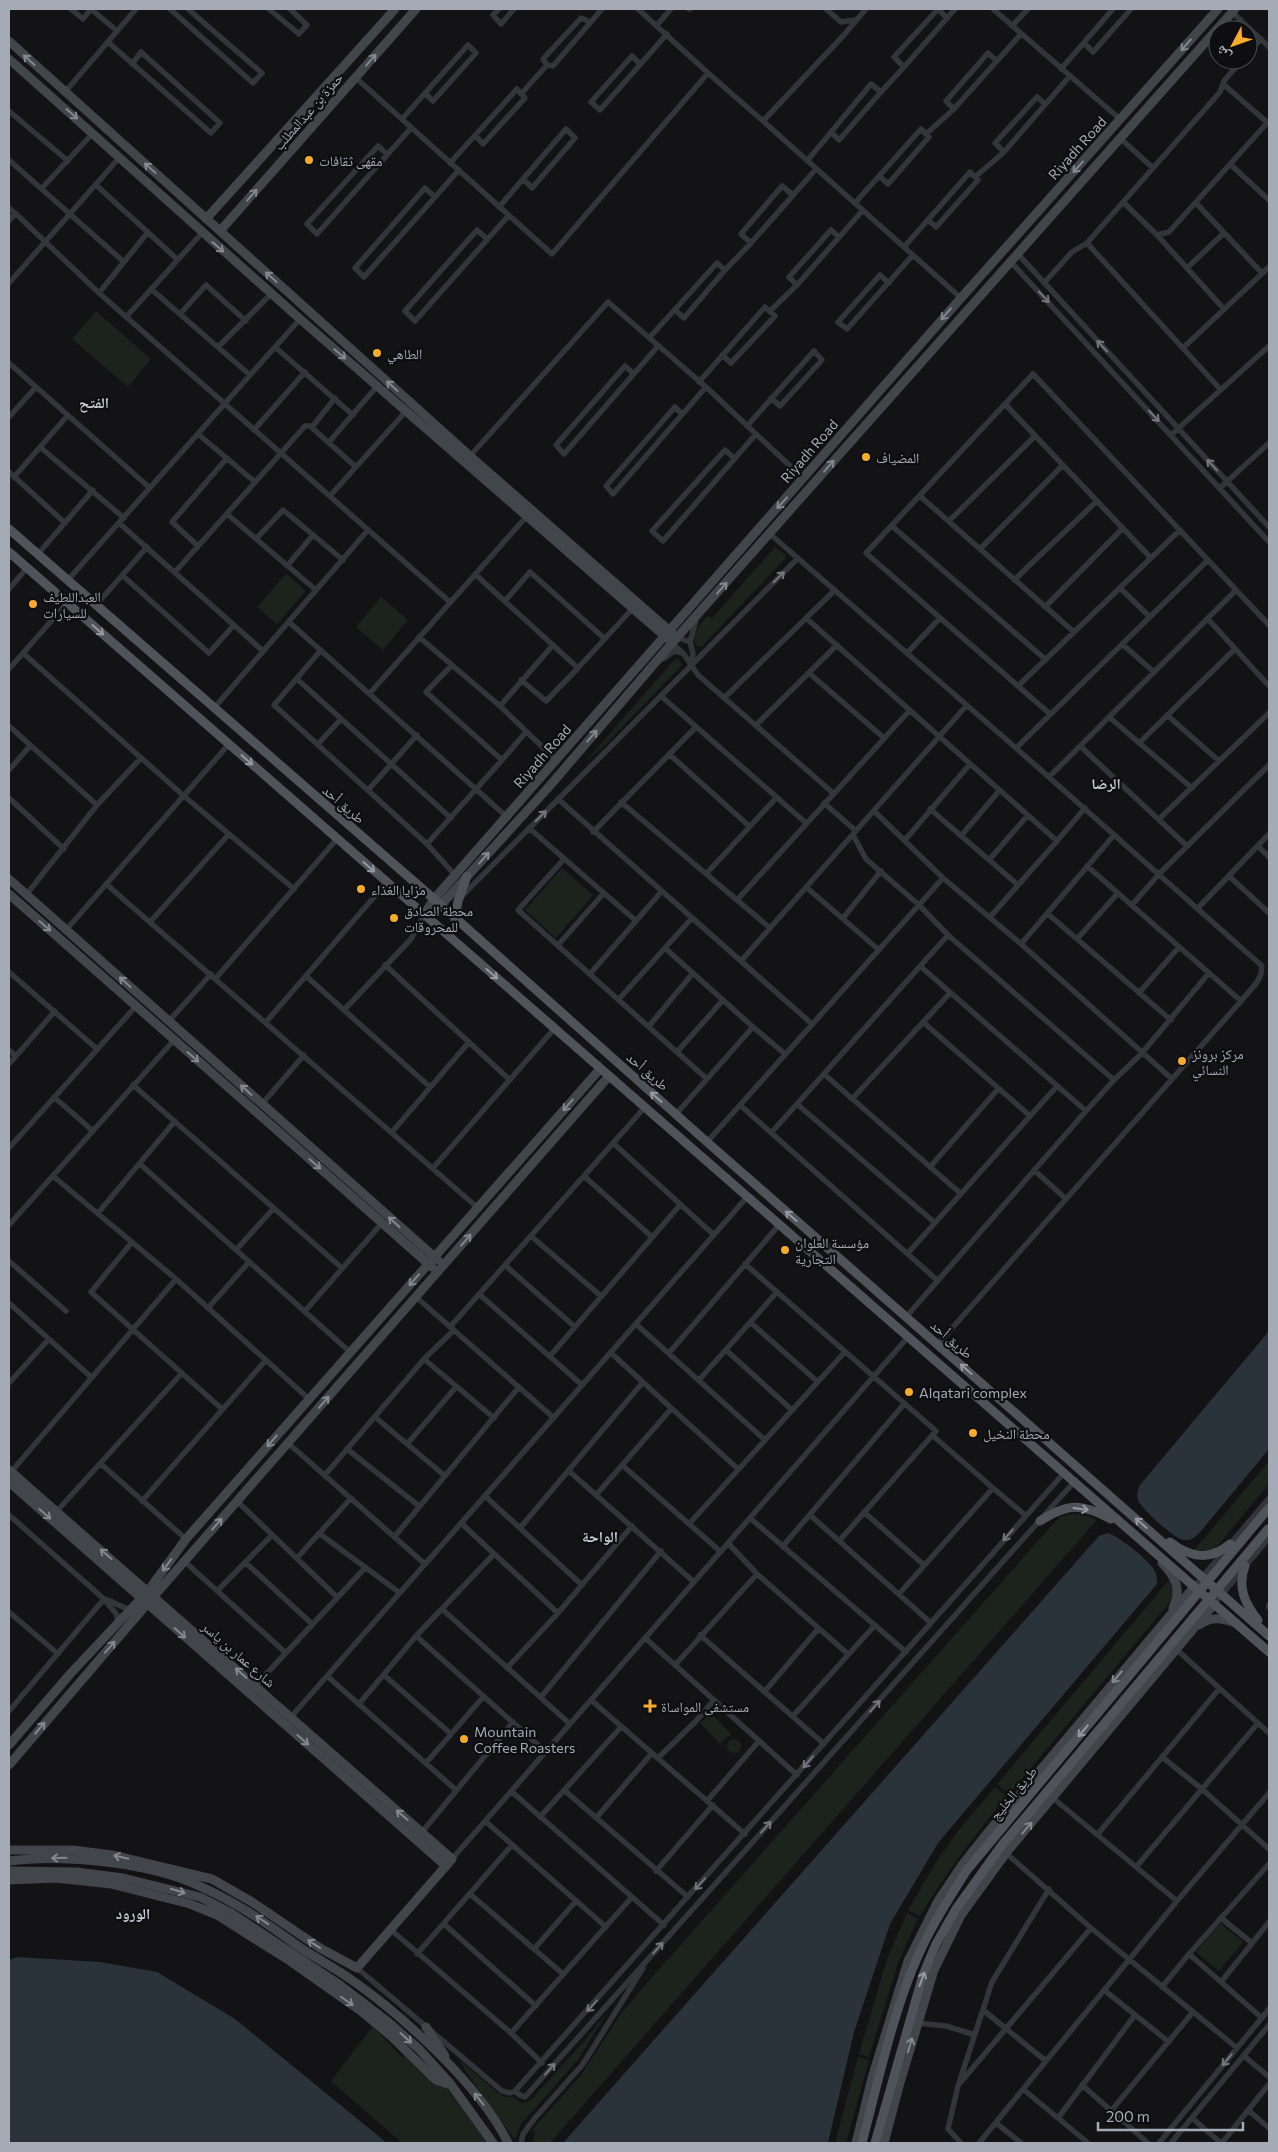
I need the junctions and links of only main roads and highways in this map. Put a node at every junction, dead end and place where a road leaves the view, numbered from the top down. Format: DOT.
graph roads {
  1 [pos="9,529"];
  2 [pos="9,552"];
  3 [pos="467,876"];
  4 [pos="455,920"];
  5 [pos="1269,1508"];
  6 [pos="1040,1521"];
  7 [pos="1123,1524"];
  8 [pos="1269,1532"];
  9 [pos="1156,1536"];
  10 [pos="1230,1544"];
  11 [pos="1243,1570"];
  12 [pos="1267,1634"];
  13 [pos="1269,1652"];
  14 [pos="862,2143"];
  15 [pos="875,2143"];
  1 -- 4 [label="main road, طريق أحد"];
  2 -- 7 [label="main road, طريق أحد, one-way"];
  3 -- 4 [label="main road"];
  9 -- 4 [label="main road, طريق أحد, one-way"];
  5 -- 14 [label="main road, طريق الخليج, one-way, bridge"];
  6 -- 7 [label="main road, one-way"];
  7 -- 13 [label="main road, طريق أحد"];
  15 -- 8 [label="main road, طريق الخليج, one-way, bridge"];
  9 -- 10 [label="main road"];
  9 -- 12 [label="main road, طريق أحد"];
  11 -- 12 [label="main road"];
}
